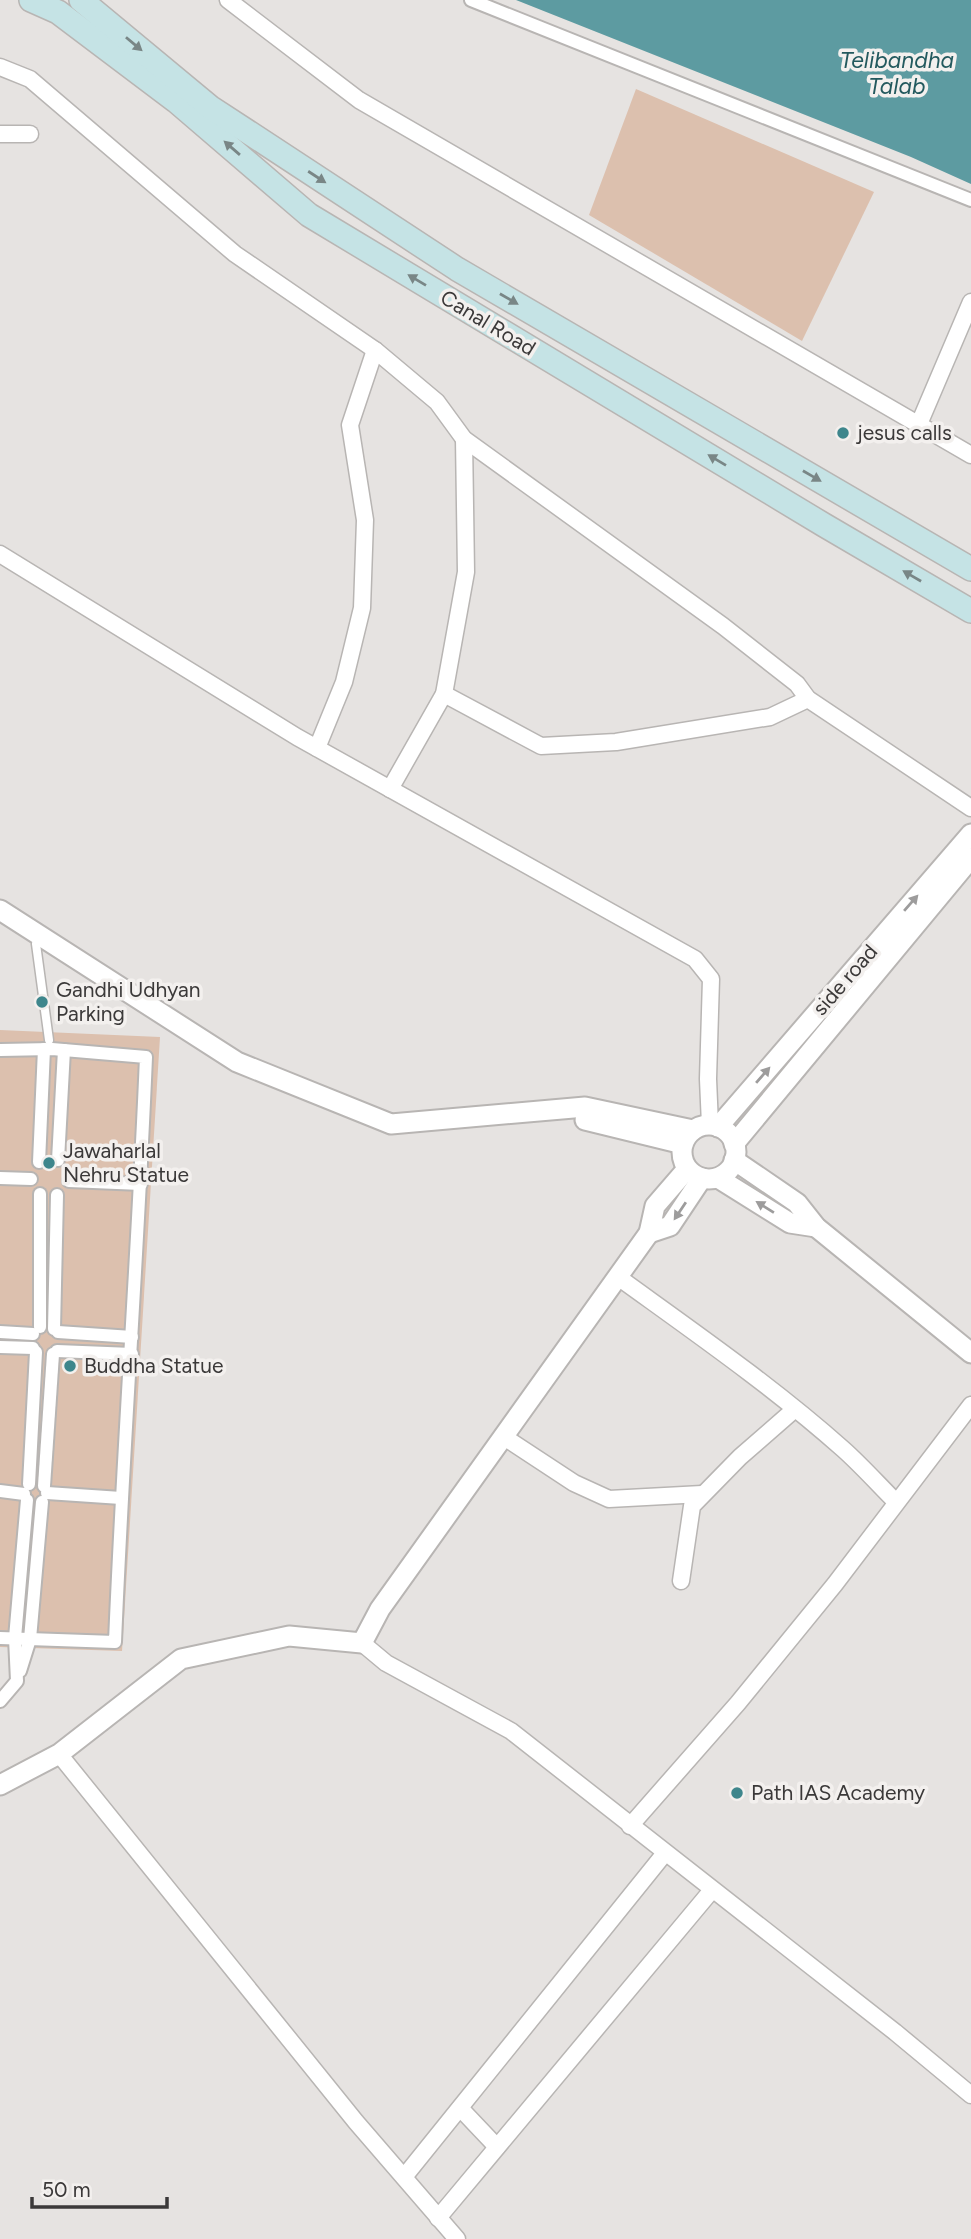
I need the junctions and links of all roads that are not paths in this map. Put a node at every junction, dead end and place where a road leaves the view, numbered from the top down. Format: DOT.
graph roads {
  1 [pos="31,0"];
  2 [pos="81,0"];
  3 [pos="228,0"];
  4 [pos="471,0"];
  5 [pos="0,67"];
  6 [pos="0,134"];
  7 [pos="30,134"];
  8 [pos="971,200"];
  9 [pos="971,302"];
  10 [pos="375,350"];
  11 [pos="919,424"];
  12 [pos="464,439"];
  13 [pos="971,455"];
  14 [pos="0,554"];
  15 [pos="971,569"];
  16 [pos="971,611"];
  17 [pos="444,694"];
  18 [pos="808,699"];
  19 [pos="317,748"];
  20 [pos="390,789"];
  21 [pos="971,808"];
  22 [pos="971,834"];
  23 [pos="971,858"];
  24 [pos="0,910"];
  25 [pos="0,921"];
  26 [pos="36,944"];
  27 [pos="52,1047"];
  28 [pos="0,1050"];
  29 [pos="701,1132"];
  30 [pos="734,1152"];
  31 [pos="58,1160"];
  32 [pos="39,1162"];
  33 [pos="702,1175"];
  34 [pos="0,1178"];
  35 [pos="31,1179"];
  36 [pos="69,1181"];
  37 [pos="141,1185"];
  38 [pos="40,1194"];
  39 [pos="57,1195"];
  40 [pos="816,1227"];
  41 [pos="618,1277"];
  42 [pos="0,1332"];
  43 [pos="132,1337"];
  44 [pos="0,1347"];
  45 [pos="971,1353"];
  46 [pos="132,1354"];
  47 [pos="971,1405"];
  48 [pos="795,1409"];
  49 [pos="504,1437"];
  50 [pos="0,1491"];
  51 [pos="27,1493"];
  52 [pos="44,1494"];
  53 [pos="702,1494"];
  54 [pos="121,1498"];
  55 [pos="895,1502"];
  56 [pos="681,1581"];
  57 [pos="0,1638"];
  58 [pos="15,1638"];
  59 [pos="30,1639"];
  60 [pos="362,1643"];
  61 [pos="17,1681"];
  62 [pos="0,1701"];
  63 [pos="59,1755"];
  64 [pos="0,1785"];
  65 [pos="630,1826"];
  66 [pos="665,1853"];
  67 [pos="712,1890"];
  68 [pos="971,2095"];
  69 [pos="460,2108"];
  70 [pos="497,2147"];
  71 [pos="404,2177"];
  72 [pos="438,2218"];
  73 [pos="457,2239"];
  16 -- 1 [label="main road, Canal Road, one-way"];
  2 -- 15 [label="main road, Canal Road, one-way"];
  3 -- 11 [label="street"];
  4 -- 8 [label="street"];
  5 -- 10 [label="street"];
  6 -- 7 [label="street"];
  9 -- 11 [label="street"];
  10 -- 12 [label="street"];
  10 -- 19 [label="street"];
  11 -- 13 [label="street"];
  12 -- 17 [label="street"];
  12 -- 18 [label="street"];
  14 -- 19 [label="street"];
  17 -- 18 [label="street"];
  17 -- 20 [label="street"];
  18 -- 21 [label="street"];
  19 -- 20 [label="street"];
  20 -- 29 [label="street"];
  29 -- 22 [label="street, side road, one-way"];
  23 -- 30 [label="street, side road"];
  24 -- 29 [label="street"];
  25 -- 26 [label="street"];
  26 -- 27 [label="lane"];
  26 -- 29 [label="street"];
  27 -- 28 [label="street"];
  27 -- 31 [label="street"];
  27 -- 32 [label="street"];
  27 -- 37 [label="street"];
  29 -- 30 [label="street"];
  29 -- 33 [label="street"];
  30 -- 33 [label="street"];
  30 -- 40 [label="street"];
  40 -- 33 [label="street, one-way"];
  33 -- 41 [label="street"];
  34 -- 35 [label="street"];
  36 -- 37 [label="street"];
  37 -- 43 [label="street"];
  38 -- 42 [label="street"];
  39 -- 43 [label="street"];
  40 -- 45 [label="street"];
  41 -- 48 [label="street"];
  41 -- 49 [label="street"];
  43 -- 46 [label="street"];
  44 -- 51 [label="street"];
  46 -- 52 [label="street"];
  46 -- 54 [label="street"];
  47 -- 55 [label="street"];
  48 -- 53 [label="street"];
  48 -- 55 [label="street"];
  49 -- 53 [label="street"];
  49 -- 60 [label="street"];
  50 -- 51 [label="street"];
  51 -- 58 [label="street"];
  52 -- 54 [label="street"];
  52 -- 59 [label="street"];
  53 -- 56 [label="street"];
  54 -- 59 [label="street"];
  55 -- 65 [label="street"];
  57 -- 58 [label="street"];
  58 -- 59 [label="street"];
  58 -- 61 [label="street"];
  59 -- 61 [label="street"];
  60 -- 63 [label="street"];
  60 -- 65 [label="street"];
  61 -- 62 [label="street"];
  63 -- 64 [label="street"];
  63 -- 71 [label="street"];
  65 -- 66 [label="street"];
  66 -- 67 [label="street"];
  66 -- 69 [label="street"];
  67 -- 68 [label="street"];
  67 -- 70 [label="street"];
  69 -- 70 [label="street"];
  69 -- 71 [label="street"];
  70 -- 72 [label="street"];
  71 -- 72 [label="street"];
  72 -- 73 [label="street"];
}
